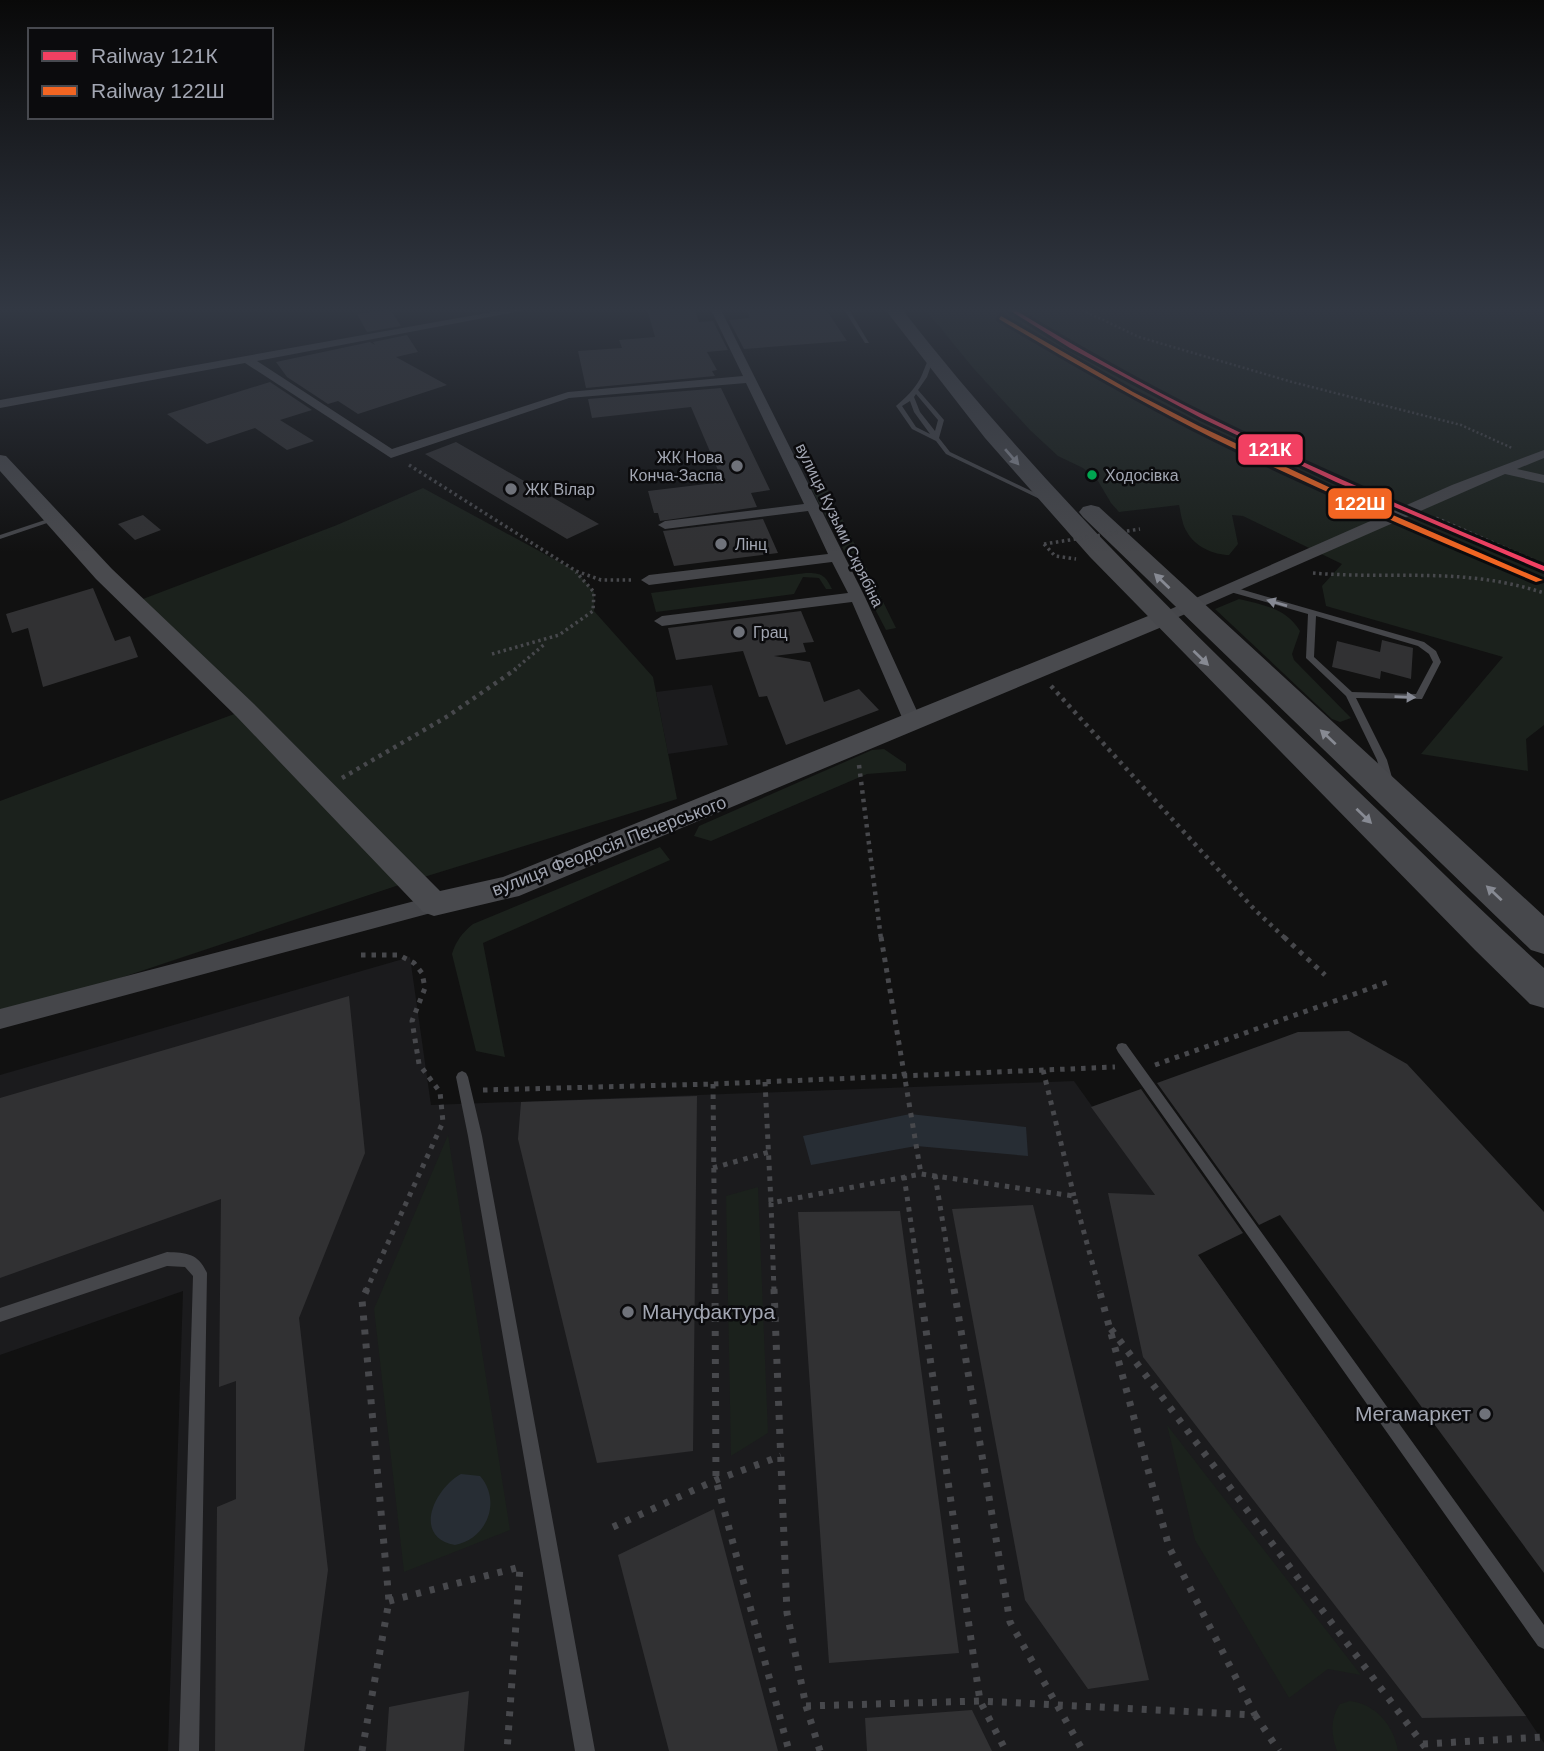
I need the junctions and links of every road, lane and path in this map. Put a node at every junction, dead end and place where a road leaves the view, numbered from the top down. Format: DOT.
graph roads {
  1 [pos="80,390"];
  2 [pos="293,390"];
  3 [pos="627,390"];
  4 [pos="753,390"];
  5 [pos="915,390"];
  6 [pos="956,390"];
  7 [pos="978,390"];
  8 [pos="1322,390"];
  9 [pos="911,397"];
  10 [pos="0,404"];
  11 [pos="936,439"];
  12 [pos="391,453"];
  13 [pos="1540,456"];
  14 [pos="1,464"];
  15 [pos="1504,470"];
  16 [pos="1544,479"];
  17 [pos="1051,502"];
  18 [pos="811,507"];
  19 [pos="1413,509"];
  20 [pos="54,519"];
  21 [pos="665,525"];
  22 [pos="1140,529"];
  23 [pos="1112,533"];
  24 [pos="0,537"];
  25 [pos="1084,549"];
  26 [pos="837,557"];
  27 [pos="1544,565"];
  28 [pos="1281,568"];
  29 [pos="576,571"];
  30 [pos="649,580"];
  31 [pos="1230,589"];
  32 [pos="1544,593"];
  33 [pos="857,597"];
  34 [pos="1189,607"];
  35 [pos="1312,613"];
  36 [pos="1161,619"];
  37 [pos="662,621"];
  38 [pos="546,643"];
  39 [pos="492,654"];
  40 [pos="1037,670"];
  41 [pos="1350,695"];
  42 [pos="913,722"];
  43 [pos="852,747"];
  44 [pos="320,790"];
  45 [pos="1392,798"];
  46 [pos="434,904"];
  47 [pos="1544,939"];
  48 [pos="361,956"];
  49 [pos="1325,975"];
  50 [pos="1388,982"];
  51 [pos="1544,992"];
  52 [pos="0,1019"];
  53 [pos="1122,1048"];
  54 [pos="1135,1066"];
  55 [pos="1043,1070"];
  56 [pos="902,1076"];
  57 [pos="765,1082"];
  58 [pos="463,1084"];
  59 [pos="713,1084"];
  60 [pos="440,1092"];
  61 [pos="769,1152"];
  62 [pos="713,1168"];
  63 [pos="921,1174"];
  64 [pos="935,1175"];
  65 [pos="904,1176"];
  66 [pos="1074,1196"];
  67 [pos="771,1203"];
  68 [pos="0,1315"];
  69 [pos="1110,1327"];
  70 [pos="781,1456"];
  71 [pos="716,1480"];
  72 [pos="613,1527"];
  73 [pos="389,1601"];
  74 [pos="1544,1640"];
  75 [pos="980,1701"];
  76 [pos="1057,1705"];
  77 [pos="806,1706"];
  78 [pos="1255,1715"];
  79 [pos="1544,1737"];
  80 [pos="1426,1747"];
  81 [pos="189,1751"];
  82 [pos="362,1751"];
  83 [pos="507,1751"];
  84 [pos="585,1751"];
  85 [pos="789,1751"];
  86 [pos="820,1751"];
  87 [pos="1006,1751"];
  88 [pos="1083,1751"];
  89 [pos="1279,1751"];
  1 -- 10 [label="street"];
  2 -- 12 [label="street"];
  3 -- 12 [label="street"];
  4 -- 18 [label="street, вулиця Кузьми Скрябіна"];
  5 -- 9 [label="lane"];
  5 -- 11 [label="lane"];
  6 -- 17 [label="main road, one-way"];
  7 -- 23 [label="main road"];
  8 -- 13 [label="path"];
  9 -- 11 [label="lane"];
  9 -- 11 [label="lane"];
  11 -- 17 [label="lane"];
  12 -- 29 [label="path"];
  13 -- 15 [label="street"];
  14 -- 20 [label="street"];
  15 -- 16 [label="street"];
  15 -- 19 [label="street"];
  17 -- 25 [label="main road"];
  18 -- 21 [label="street"];
  18 -- 26 [label="street, вулиця Кузьми Скрябіна"];
  19 -- 27 [label="path"];
  19 -- 28 [label="street"];
  20 -- 24 [label="lane"];
  20 -- 44 [label="street"];
  22 -- 23 [label="path, bridge"];
  23 -- 25 [label="path, bridge"];
  34 -- 23 [label="main road, one-way"];
  25 -- 25 [label="path, bridge"];
  25 -- 36 [label="main road"];
  26 -- 30 [label="street"];
  26 -- 33 [label="street, вулиця Кузьми Скрябіна"];
  28 -- 31 [label="street"];
  28 -- 32 [label="path"];
  29 -- 30 [label="path"];
  29 -- 38 [label="path"];
  31 -- 34 [label="street"];
  35 -- 31 [label="lane, one-way"];
  33 -- 37 [label="street"];
  33 -- 42 [label="street, вулиця Кузьми Скрябіна"];
  34 -- 36 [label="street"];
  45 -- 34 [label="main road, one-way"];
  35 -- 41 [label="lane"];
  41 -- 35 [label="lane, one-way"];
  36 -- 40 [label="street, вулиця Феодосія Печерського"];
  36 -- 51 [label="main road, one-way"];
  38 -- 39 [label="path"];
  38 -- 44 [label="path"];
  40 -- 42 [label="street, вулиця Феодосія Печерського"];
  40 -- 49 [label="path"];
  41 -- 45 [label="lane"];
  42 -- 43 [label="street, вулиця Феодосія Печерського"];
  43 -- 46 [label="street, вулиця Феодосія Печерського"];
  43 -- 56 [label="path"];
  44 -- 46 [label="street"];
  47 -- 45 [label="main road, one-way"];
  46 -- 52 [label="street"];
  48 -- 60 [label="path"];
  50 -- 54 [label="path"];
  53 -- 54 [label="lane"];
  54 -- 55 [label="path"];
  54 -- 74 [label="lane"];
  55 -- 56 [label="path"];
  55 -- 66 [label="path"];
  56 -- 57 [label="path"];
  56 -- 63 [label="path"];
  57 -- 59 [label="path"];
  57 -- 61 [label="path"];
  58 -- 59 [label="path"];
  58 -- 60 [label="path"];
  58 -- 84 [label="lane"];
  59 -- 62 [label="path"];
  60 -- 73 [label="path"];
  61 -- 62 [label="path"];
  61 -- 67 [label="path"];
  62 -- 71 [label="path"];
  63 -- 64 [label="path"];
  63 -- 65 [label="path"];
  64 -- 66 [label="path"];
  64 -- 76 [label="path"];
  65 -- 67 [label="path"];
  65 -- 75 [label="path"];
  66 -- 69 [label="path"];
  67 -- 70 [label="path"];
  68 -- 81 [label="lane"];
  69 -- 78 [label="path"];
  69 -- 80 [label="path"];
  70 -- 71 [label="path"];
  70 -- 77 [label="path"];
  71 -- 72 [label="path"];
  71 -- 85 [label="path"];
  73 -- 82 [label="path"];
  73 -- 83 [label="path"];
  75 -- 76 [label="path"];
  75 -- 77 [label="path"];
  75 -- 87 [label="path"];
  76 -- 78 [label="path"];
  76 -- 88 [label="path"];
  77 -- 86 [label="path"];
  78 -- 89 [label="path"];
  79 -- 80 [label="path"];
}
